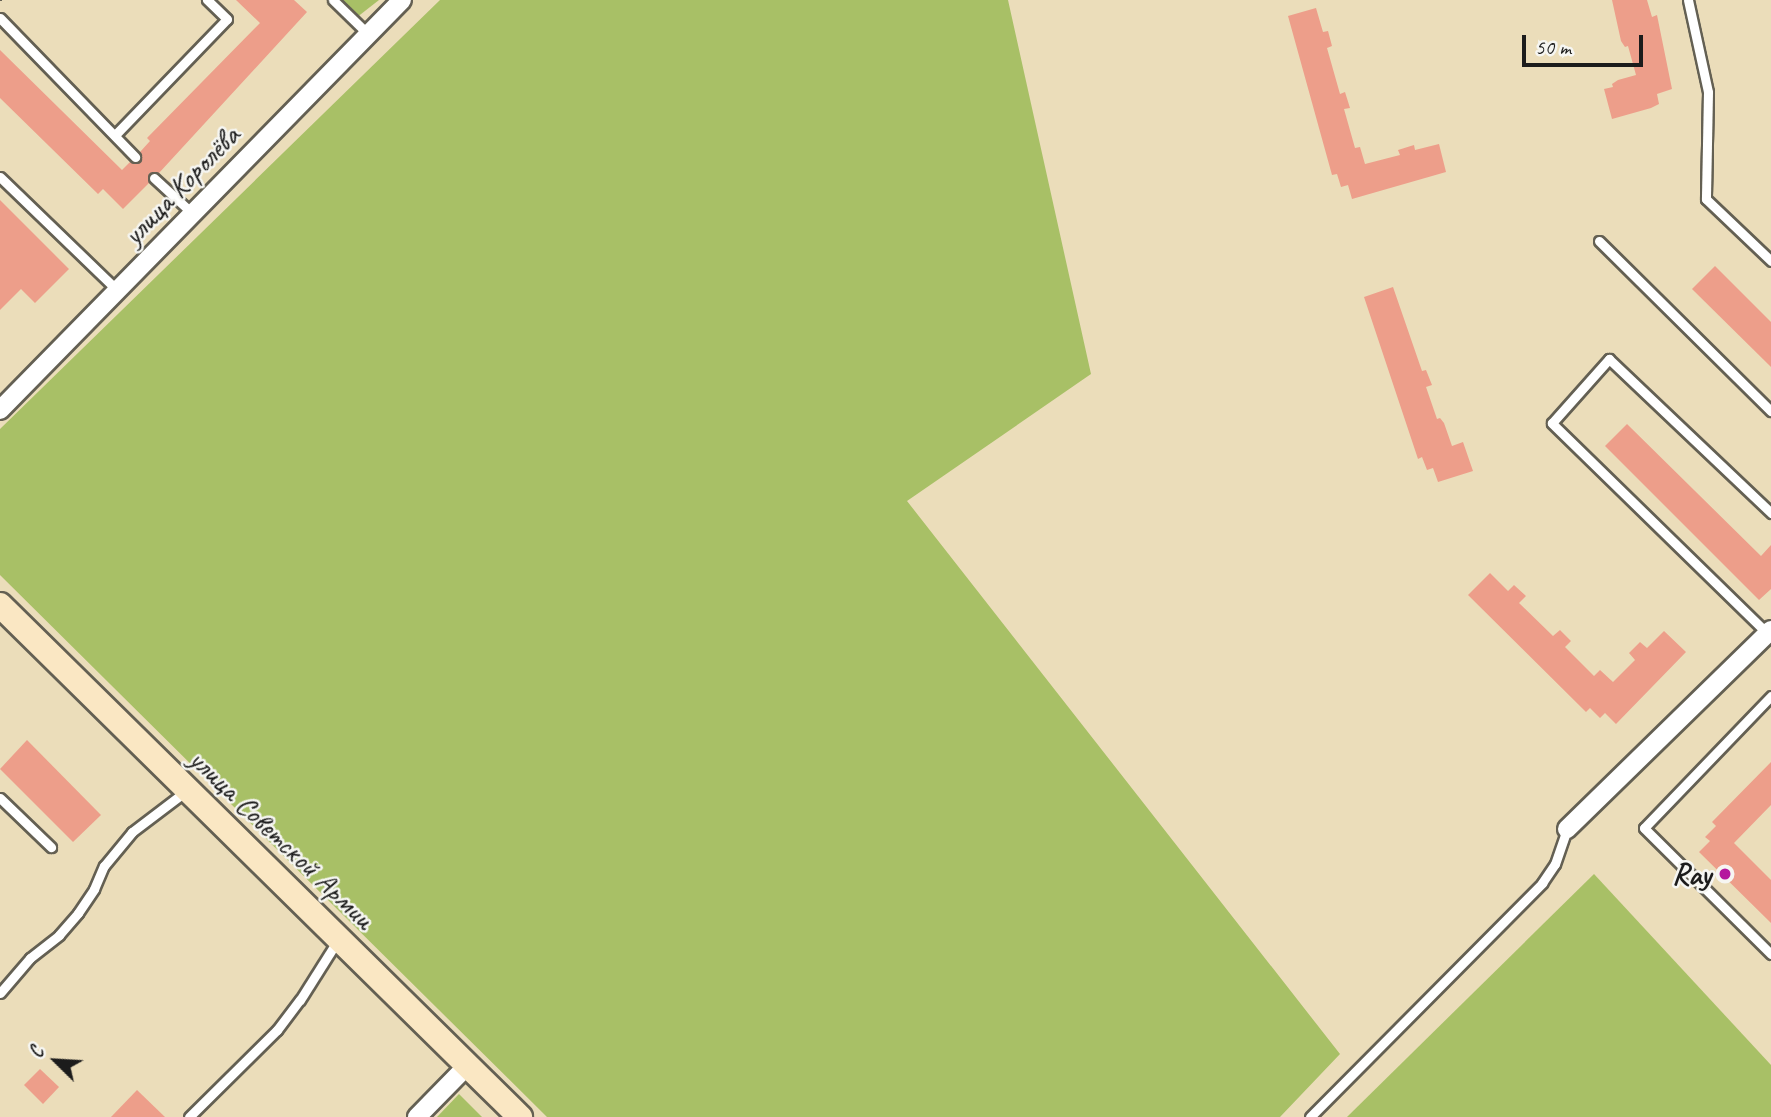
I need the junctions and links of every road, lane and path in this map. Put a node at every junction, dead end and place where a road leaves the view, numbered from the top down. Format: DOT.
graph roads {
  1 [pos="207,0"];
  2 [pos="333,0"];
  3 [pos="402,0"];
  4 [pos="1688,0"];
  5 [pos="0,18"];
  6 [pos="368,34"];
  7 [pos="115,135"];
  8 [pos="135,157"];
  9 [pos="0,177"];
  10 [pos="154,178"];
  11 [pos="192,213"];
  12 [pos="1599,241"];
  13 [pos="1771,261"];
  14 [pos="117,290"];
  15 [pos="0,410"];
  16 [pos="1771,411"];
  17 [pos="1771,513"];
  18 [pos="0,606"];
  19 [pos="1770,634"];
  20 [pos="1771,696"];
  21 [pos="1763,704"];
  22 [pos="1771,711"];
  23 [pos="187,789"];
  24 [pos="0,798"];
  25 [pos="1567,829"];
  26 [pos="51,847"];
  27 [pos="339,938"];
  28 [pos="1771,954"];
  29 [pos="0,993"];
  30 [pos="468,1065"];
  31 [pos="189,1117"];
  32 [pos="417,1117"];
  33 [pos="520,1117"];
  34 [pos="1310,1117"];
  1 -- 7 [label="lane"];
  2 -- 6 [label="lane"];
  3 -- 6 [label="street, улица Королёва"];
  4 -- 13 [label="lane"];
  5 -- 7 [label="lane"];
  6 -- 11 [label="street, улица Королёва"];
  7 -- 8 [label="lane"];
  9 -- 14 [label="lane"];
  10 -- 11 [label="lane"];
  11 -- 14 [label="street, улица Королёва"];
  12 -- 16 [label="lane"];
  14 -- 15 [label="street, улица Королёва"];
  17 -- 19 [label="lane"];
  18 -- 23 [label="main road, улица Советской Армии"];
  19 -- 25 [label="street"];
  20 -- 21 [label="lane"];
  21 -- 22 [label="lane"];
  21 -- 28 [label="lane"];
  23 -- 27 [label="main road, улица Советской Армии"];
  23 -- 29 [label="lane"];
  24 -- 26 [label="lane"];
  25 -- 34 [label="lane"];
  27 -- 30 [label="main road, улица Советской Армии"];
  27 -- 31 [label="lane"];
  30 -- 32 [label="street"];
  30 -- 33 [label="main road, улица Советской Армии"];
}
